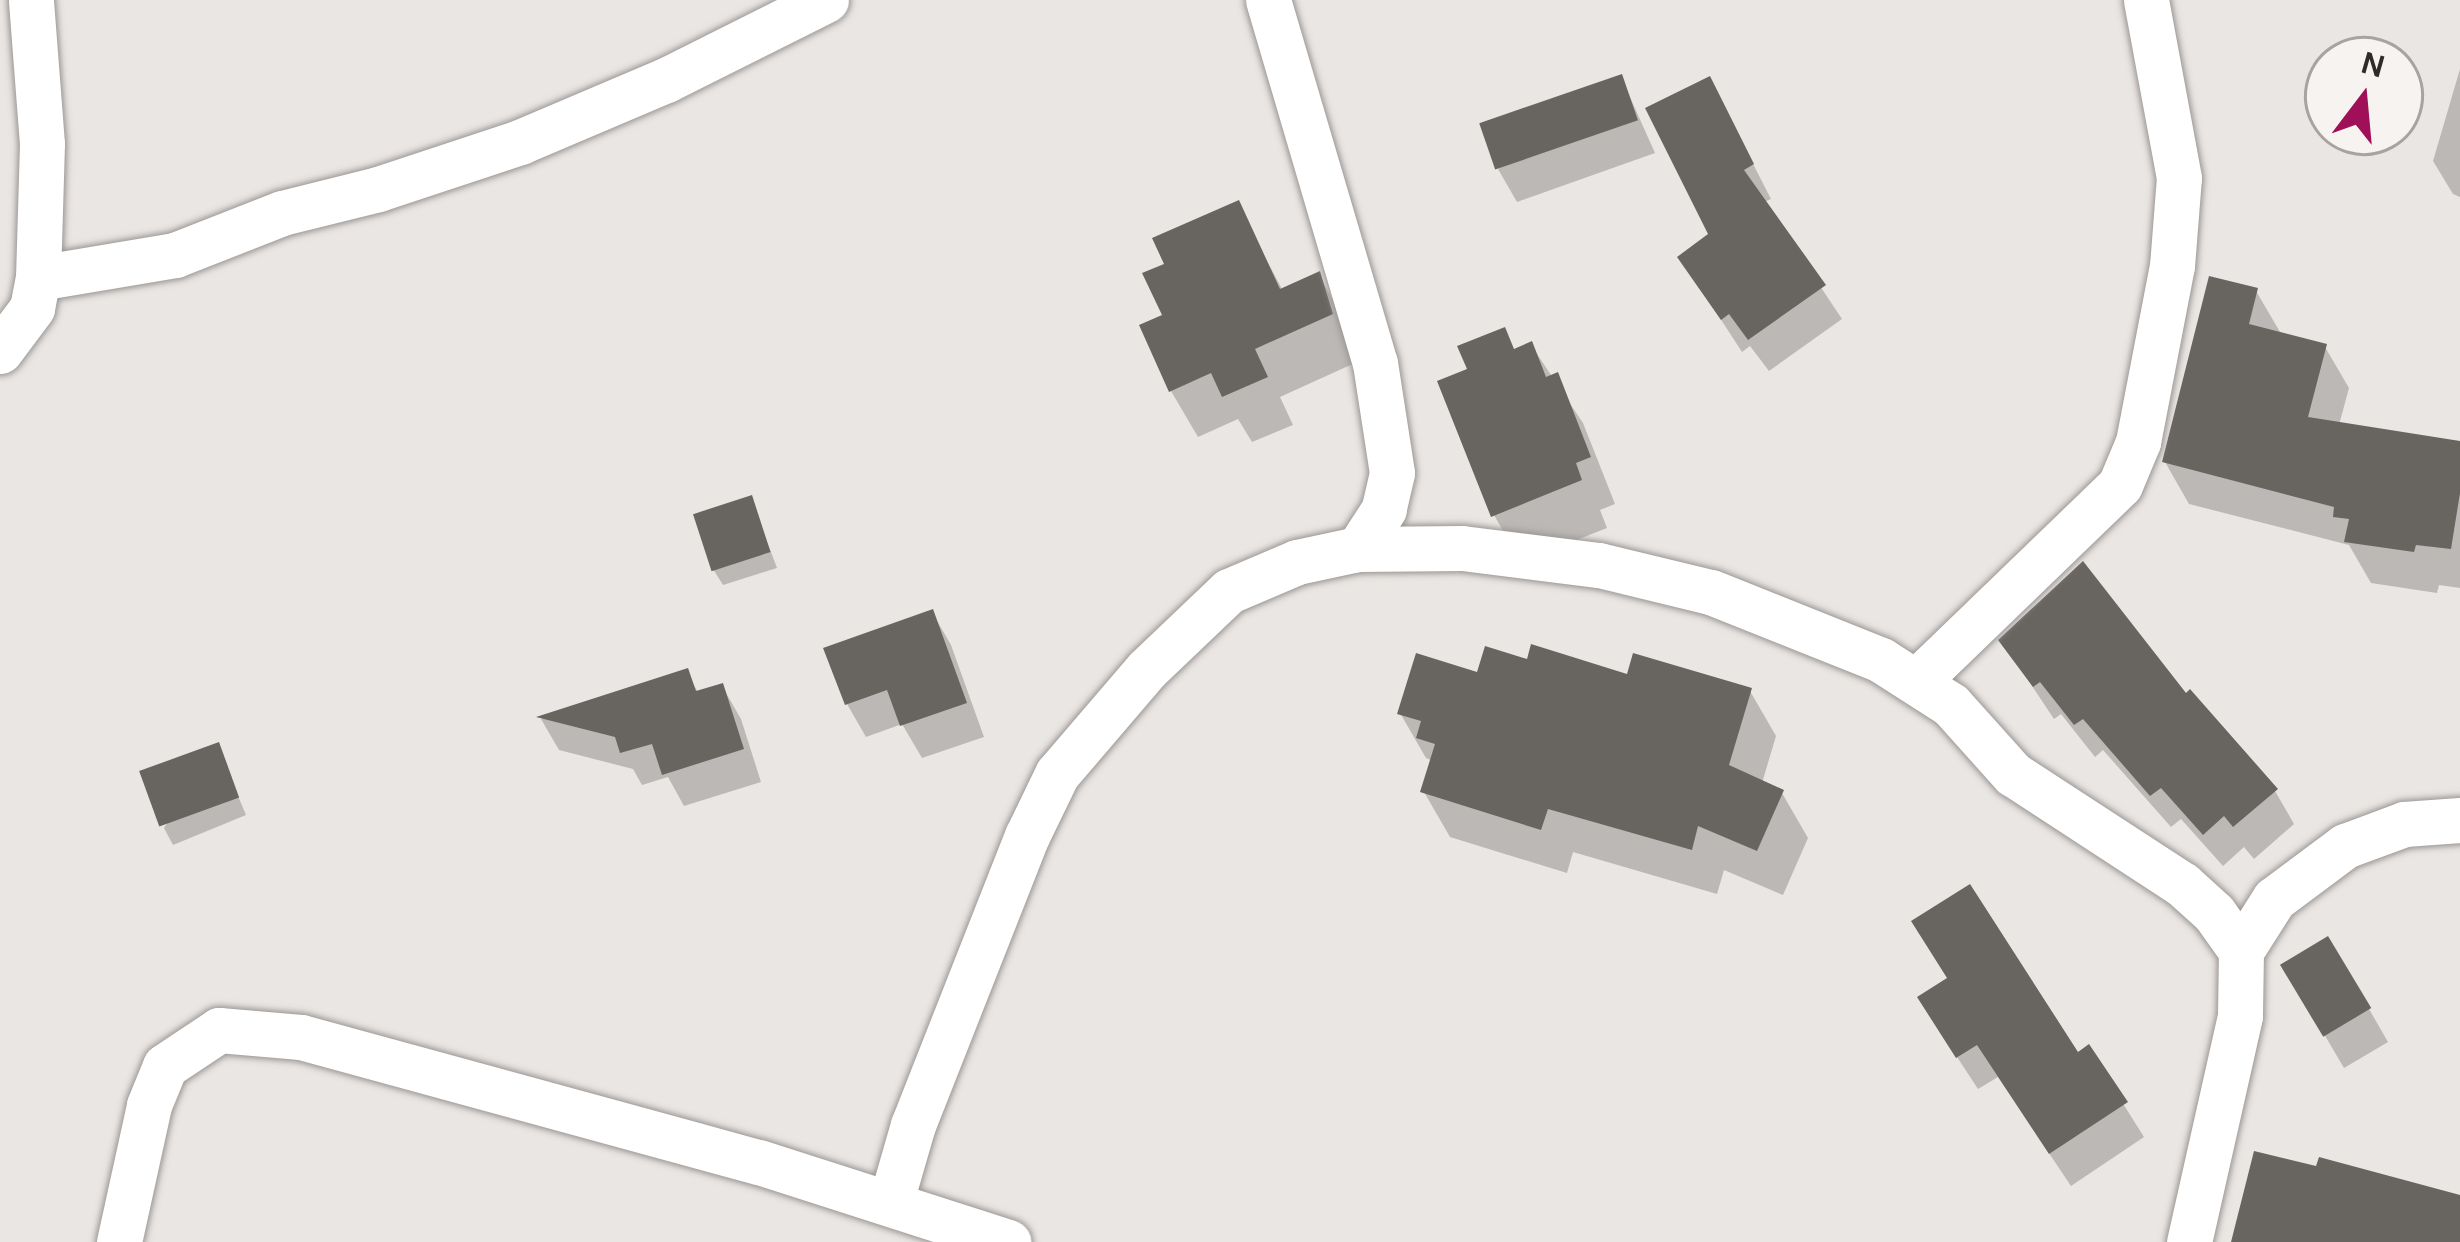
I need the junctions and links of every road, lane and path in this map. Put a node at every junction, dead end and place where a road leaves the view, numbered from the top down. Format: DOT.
graph roads {
  1 [pos="31,0"];
  2 [pos="826,0"];
  3 [pos="1268,0"];
  4 [pos="2146,0"];
  5 [pos="38,278"];
  6 [pos="0,351"];
  7 [pos="1358,549"];
  8 [pos="1917,681"];
  9 [pos="2460,820"];
  10 [pos="2241,952"];
  11 [pos="891,1201"];
  12 [pos="118,1242"];
  13 [pos="1008,1242"];
  14 [pos="2189,1242"];
  1 -- 5 [label="street"];
  2 -- 5 [label="street"];
  3 -- 7 [label="street"];
  4 -- 8 [label="street"];
  5 -- 6 [label="street"];
  7 -- 8 [label="street"];
  7 -- 11 [label="street"];
  8 -- 10 [label="street"];
  9 -- 10 [label="street"];
  10 -- 14 [label="street"];
  11 -- 12 [label="street"];
  11 -- 13 [label="street"];
}
